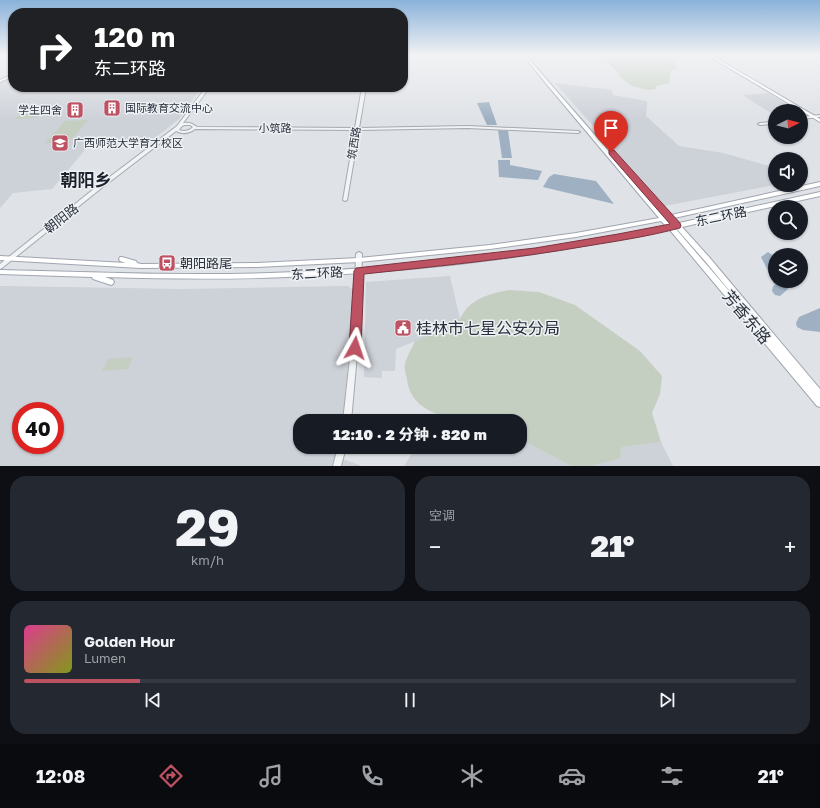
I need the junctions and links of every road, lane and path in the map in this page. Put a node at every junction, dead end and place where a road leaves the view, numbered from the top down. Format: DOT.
graph roads {
  1 [pos="545,77"];
  2 [pos="748,77"];
  3 [pos="750,77"];
  4 [pos="204,92"];
  5 [pos="363,92"];
  6 [pos="818,118"];
  7 [pos="768,123"];
  8 [pos="760,124"];
  9 [pos="178,127"];
  10 [pos="194,128"];
  11 [pos="356,129"];
  12 [pos="578,132"];
  13 [pos="820,184"];
  14 [pos="820,194"];
  15 [pos="345,200"];
  16 [pos="666,218"];
  17 [pos="676,229"];
  18 [pos="359,257"];
  19 [pos="0,258"];
  20 [pos="9,259"];
  21 [pos="122,259"];
  22 [pos="141,266"];
  23 [pos="0,267"];
  24 [pos="359,271"];
  25 [pos="0,272"];
  26 [pos="88,274"];
  27 [pos="111,282"];
  28 [pos="820,395"];
  29 [pos="820,403"];
  30 [pos="348,414"];
  31 [pos="340,454"];
  32 [pos="337,466"];
  1 -- 16 [label="main road"];
  2 -- 6 [label="main road"];
  3 -- 6 [label="main road"];
  4 -- 9 [label="street, 朝阳路"];
  5 -- 11 [label="street, 筑西路"];
  7 -- 8 [label="street"];
  9 -- 10 [label="street"];
  9 -- 10 [label="street"];
  9 -- 20 [label="street, 朝阳路"];
  10 -- 11 [label="street, 小筑路"];
  11 -- 12 [label="street, 小筑路"];
  11 -- 15 [label="street, 筑西路"];
  13 -- 16 [label="main road, 东二环路"];
  14 -- 17 [label="main road, 东二环路"];
  16 -- 17 [label="main road"];
  16 -- 18 [label="main road, 东二环路"];
  17 -- 24 [label="main road, 东二环路"];
  17 -- 28 [label="main road, 芳香东路"];
  17 -- 29 [label="main road, 芳香东路"];
  18 -- 22 [label="main road, 东二环路"];
  18 -- 24 [label="street"];
  19 -- 20 [label="main road, 东二环路"];
  20 -- 22 [label="main road, 东二环路"];
  20 -- 23 [label="street, 朝阳路"];
  21 -- 22 [label="main road"];
  24 -- 26 [label="main road, 东二环路"];
  24 -- 30 [label="street"];
  25 -- 26 [label="main road, 东二环路"];
  26 -- 27 [label="main road"];
  31 -- 32 [label="street"];
}
